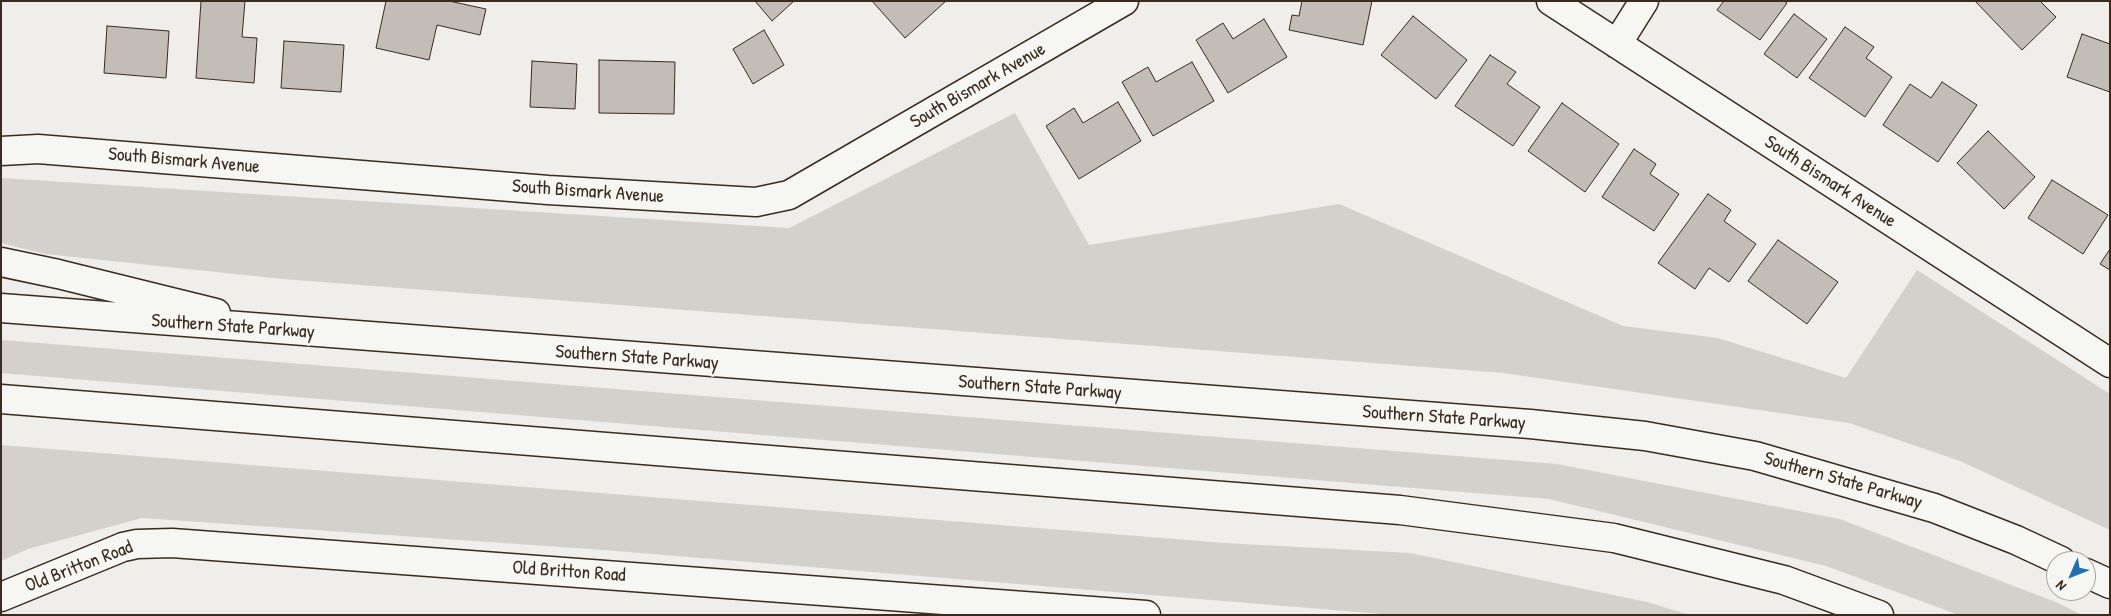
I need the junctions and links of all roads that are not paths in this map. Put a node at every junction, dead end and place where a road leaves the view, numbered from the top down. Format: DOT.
graph roads {
  1 [pos="1124,1"];
  2 [pos="1551,1"];
  3 [pos="1644,1"];
  4 [pos="1617,44"];
  5 [pos="1,151"];
  6 [pos="1,262"];
  7 [pos="1,308"];
  8 [pos="293,332"];
  9 [pos="2110,363"];
  10 [pos="1,399"];
  11 [pos="2046,554"];
  12 [pos="2096,578"];
  13 [pos="2110,584"];
  14 [pos="1,597"];
  15 [pos="1146,615"];
  16 [pos="1879,615"];
  1 -- 5 [label="main road, South Bismark Avenue"];
  2 -- 4 [label="main road, South Bismark Avenue"];
  3 -- 4 [label="main road"];
  4 -- 9 [label="main road, South Bismark Avenue"];
  6 -- 8 [label="main road"];
  7 -- 8 [label="main road, Southern State Parkway"];
  8 -- 11 [label="main road, Southern State Parkway"];
  10 -- 16 [label="main road"];
  12 -- 13 [label="main road"];
  14 -- 15 [label="main road, Old Britton Road"];
}
